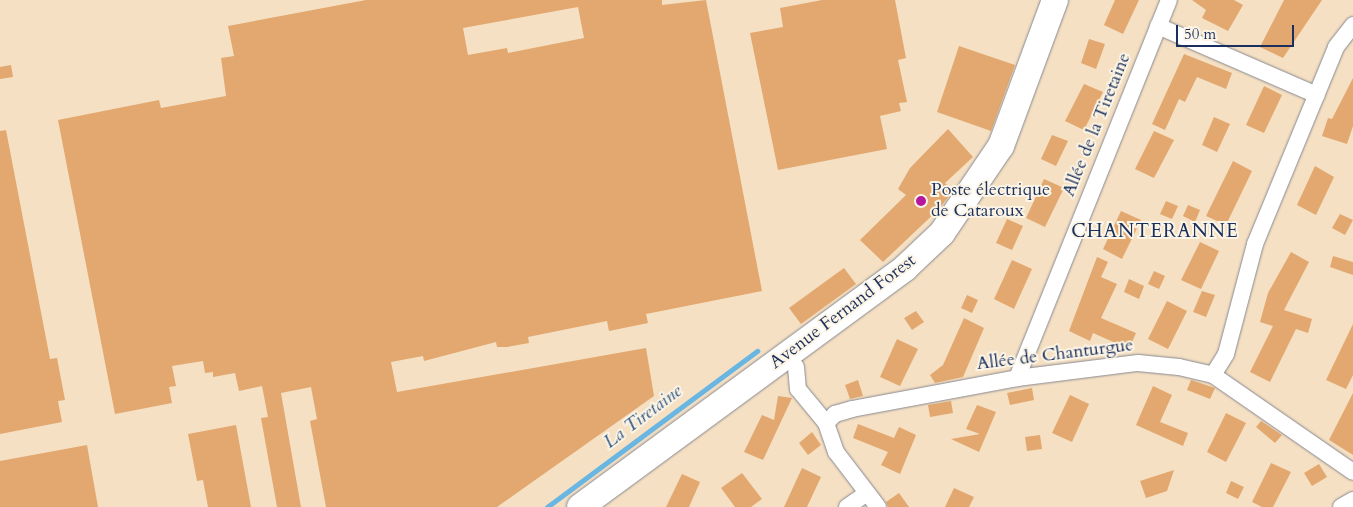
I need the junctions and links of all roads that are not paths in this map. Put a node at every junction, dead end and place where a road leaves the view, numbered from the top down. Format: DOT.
graph roads {
  1 [pos="1056,0"];
  2 [pos="1071,0"];
  3 [pos="1169,0"];
  4 [pos="1158,26"];
  5 [pos="1352,30"];
  6 [pos="1317,96"];
  7 [pos="796,367"];
  8 [pos="1213,375"];
  9 [pos="1017,378"];
  10 [pos="826,423"];
  11 [pos="1353,472"];
  12 [pos="867,493"];
  13 [pos="1353,500"];
  14 [pos="580,507"];
  15 [pos="604,507"];
  16 [pos="847,507"];
  17 [pos="878,507"];
  18 [pos="1341,507"];
  1 -- 14 [label="main road, Avenue Fernand Forest"];
  2 -- 7 [label="main road, Avenue Fernand Forest"];
  3 -- 4 [label="street, Allée de la Tiretaine"];
  4 -- 6 [label="street"];
  4 -- 9 [label="street, Allée de la Tiretaine"];
  5 -- 6 [label="street"];
  6 -- 8 [label="street"];
  7 -- 10 [label="street"];
  7 -- 15 [label="main road, Avenue Fernand Forest"];
  8 -- 9 [label="street, Allée de Chanturgue"];
  8 -- 11 [label="street, Allée de Chanturgue"];
  9 -- 10 [label="street, Allée de Chanturgue"];
  10 -- 12 [label="street"];
  12 -- 16 [label="street"];
  12 -- 17 [label="street"];
  13 -- 18 [label="street"];
}
